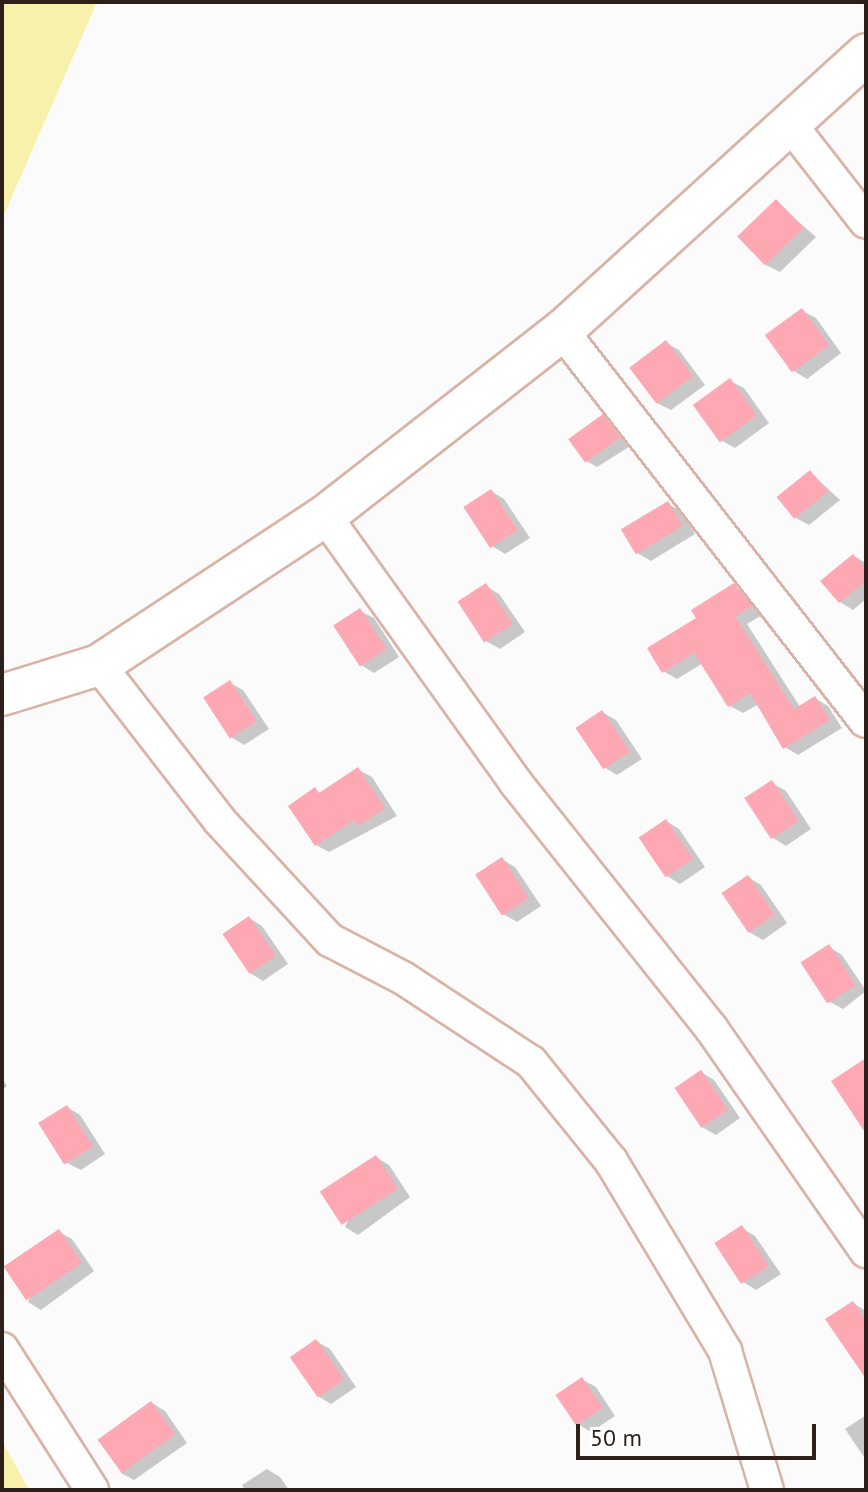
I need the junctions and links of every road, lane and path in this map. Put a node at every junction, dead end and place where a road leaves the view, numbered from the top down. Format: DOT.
graph roads {
  1 [pos="866,54"];
  2 [pos="789,123"];
  3 [pos="866,222"];
  4 [pos="562,331"];
  5 [pos="325,516"];
  6 [pos="99,665"];
  7 [pos="2,695"];
  8 [pos="866,721"];
  9 [pos="866,1251"];
  10 [pos="2,1349"];
  11 [pos="92,1490"];
  12 [pos="767,1490"];
  1 -- 2 [label="street"];
  2 -- 3 [label="street"];
  2 -- 4 [label="street"];
  4 -- 5 [label="street"];
  4 -- 8 [label="street"];
  5 -- 6 [label="street"];
  5 -- 9 [label="street"];
  6 -- 7 [label="street"];
  6 -- 12 [label="street"];
  10 -- 11 [label="street"];
}
